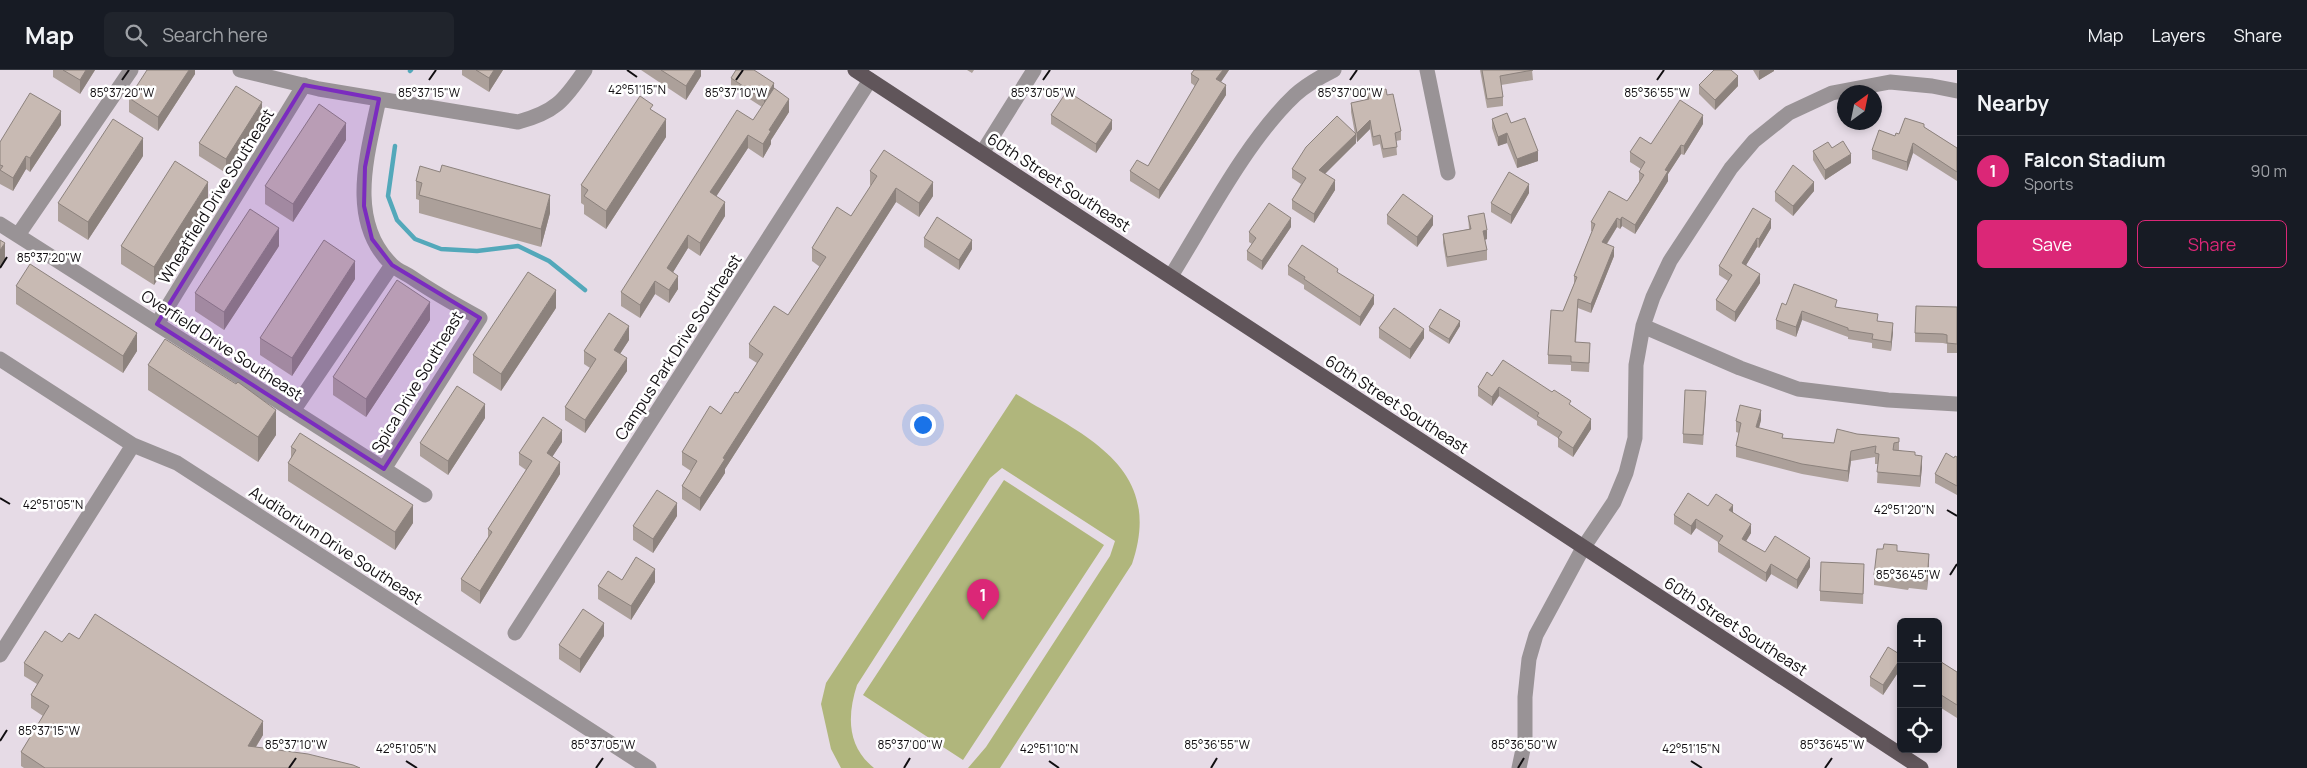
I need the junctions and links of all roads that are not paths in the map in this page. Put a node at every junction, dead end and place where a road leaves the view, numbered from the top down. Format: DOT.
graph roads {
  1 [pos="131,70"];
  2 [pos="240,70"];
  3 [pos="584,70"];
  4 [pos="855,70"];
  5 [pos="1034,70"];
  6 [pos="1334,70"];
  7 [pos="1427,70"];
  8 [pos="1890,76"];
  9 [pos="870,80"];
  10 [pos="304,85"];
  11 [pos="1957,91"];
  12 [pos="379,99"];
  13 [pos="982,154"];
  14 [pos="1448,173"];
  15 [pos="0,224"];
  16 [pos="18,235"];
  17 [pos="392,265"];
  18 [pos="1171,276"];
  19 [pos="157,324"];
  20 [pos="1643,326"];
  21 [pos="0,359"];
  22 [pos="1957,404"];
  23 [pos="294,411"];
  24 [pos="133,445"];
  25 [pos="384,469"];
  26 [pos="425,495"];
  27 [pos="1583,548"];
  28 [pos="515,633"];
  29 [pos="0,655"];
  30 [pos="649,768"];
  31 [pos="1519,768"];
  32 [pos="1921,768"];
  1 -- 16 [label="street"];
  2 -- 10 [label="street"];
  3 -- 12 [label="street"];
  4 -- 9 [label="main road, 60th Street Southeast"];
  5 -- 13 [label="street"];
  6 -- 18 [label="street"];
  7 -- 14 [label="street"];
  8 -- 11 [label="street"];
  8 -- 20 [label="street"];
  9 -- 13 [label="main road, 60th Street Southeast"];
  9 -- 28 [label="street, Campus Park Drive Southeast"];
  10 -- 12 [label="street"];
  10 -- 19 [label="street, Wheatfield Drive Southeast"];
  12 -- 17 [label="street, Spica Drive Southeast"];
  13 -- 18 [label="main road, 60th Street Southeast"];
  15 -- 16 [label="street, Overfield Drive Southeast"];
  16 -- 19 [label="street, Overfield Drive Southeast"];
  17 -- 23 [label="street"];
  17 -- 25 [label="street, Spica Drive Southeast"];
  18 -- 27 [label="main road, 60th Street Southeast"];
  19 -- 23 [label="street, Overfield Drive Southeast"];
  20 -- 22 [label="street"];
  20 -- 27 [label="street"];
  21 -- 24 [label="street, Auditorium Drive Southeast"];
  23 -- 25 [label="street, Overfield Drive Southeast"];
  24 -- 29 [label="street"];
  24 -- 30 [label="street, Auditorium Drive Southeast"];
  25 -- 26 [label="street, Overfield Drive Southeast"];
  27 -- 31 [label="street"];
  27 -- 32 [label="main road, 60th Street Southeast"];
}
